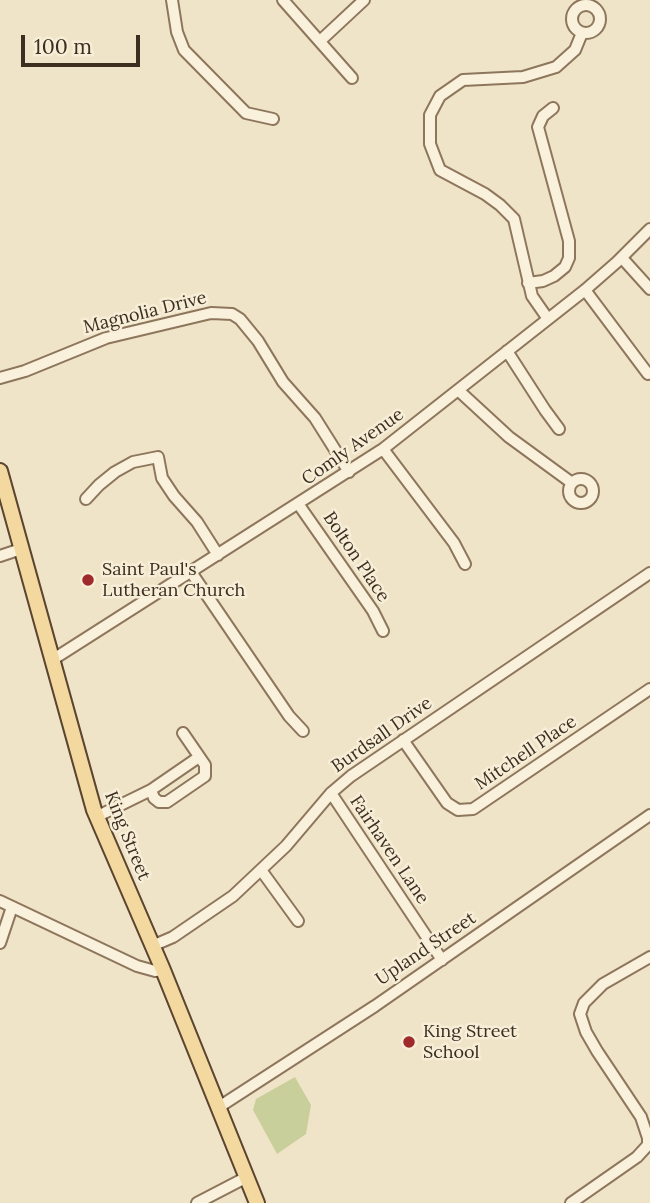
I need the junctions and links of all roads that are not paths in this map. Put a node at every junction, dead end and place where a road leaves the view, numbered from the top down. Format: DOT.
graph roads {
  1 [pos="172,0"];
  2 [pos="284,0"];
  3 [pos="364,0"];
  4 [pos="582,33"];
  5 [pos="320,41"];
  6 [pos="352,78"];
  7 [pos="553,108"];
  8 [pos="273,119"];
  9 [pos="650,229"];
  10 [pos="622,258"];
  11 [pos="528,283"];
  12 [pos="650,289"];
  13 [pos="585,290"];
  14 [pos="548,319"];
  15 [pos="508,351"];
  16 [pos="648,374"];
  17 [pos="0,378"];
  18 [pos="458,390"];
  19 [pos="559,429"];
  20 [pos="383,449"];
  21 [pos="0,471"];
  22 [pos="349,472"];
  23 [pos="572,483"];
  24 [pos="86,499"];
  25 [pos="299,505"];
  26 [pos="21,549"];
  27 [pos="218,555"];
  28 [pos="0,556"];
  29 [pos="465,564"];
  30 [pos="191,572"];
  31 [pos="650,573"];
  32 [pos="383,631"];
  33 [pos="52,660"];
  34 [pos="650,689"];
  35 [pos="303,731"];
  36 [pos="183,733"];
  37 [pos="403,740"];
  38 [pos="199,757"];
  39 [pos="151,790"];
  40 [pos="331,793"];
  41 [pos="650,815"];
  42 [pos="96,817"];
  43 [pos="261,870"];
  44 [pos="0,901"];
  45 [pos="12,907"];
  46 [pos="298,921"];
  47 [pos="0,943"];
  48 [pos="152,946"];
  49 [pos="650,957"];
  50 [pos="442,960"];
  51 [pos="163,970"];
  52 [pos="219,1107"];
  53 [pos="247,1177"];
  54 [pos="579,1201"];
  55 [pos="197,1203"];
  56 [pos="257,1203"];
  1 -- 8 [label="street"];
  2 -- 5 [label="street"];
  3 -- 5 [label="street"];
  4 -- 11 [label="street"];
  5 -- 6 [label="street"];
  7 -- 11 [label="street"];
  9 -- 10 [label="street, Comly Avenue"];
  10 -- 12 [label="street"];
  10 -- 13 [label="street, Comly Avenue"];
  11 -- 14 [label="street"];
  13 -- 14 [label="street, Comly Avenue"];
  13 -- 16 [label="street"];
  14 -- 15 [label="street, Comly Avenue"];
  15 -- 18 [label="street, Comly Avenue"];
  15 -- 19 [label="street"];
  17 -- 22 [label="street, Magnolia Drive"];
  18 -- 20 [label="street, Comly Avenue"];
  18 -- 23 [label="street"];
  20 -- 22 [label="street, Comly Avenue"];
  20 -- 29 [label="street"];
  21 -- 26 [label="main road, King Street"];
  22 -- 25 [label="street, Comly Avenue"];
  24 -- 27 [label="street"];
  25 -- 27 [label="street, Comly Avenue"];
  25 -- 32 [label="street, Bolton Place"];
  26 -- 28 [label="street"];
  26 -- 33 [label="main road, King Street"];
  27 -- 30 [label="street, Comly Avenue"];
  30 -- 33 [label="street, Comly Avenue"];
  30 -- 35 [label="street"];
  31 -- 37 [label="street, Burdsall Drive"];
  33 -- 42 [label="main road, King Street"];
  34 -- 37 [label="street, Mitchell Place"];
  36 -- 38 [label="street"];
  37 -- 40 [label="street, Burdsall Drive"];
  38 -- 39 [label="street"];
  38 -- 39 [label="street"];
  39 -- 42 [label="street"];
  40 -- 43 [label="street, Burdsall Drive"];
  40 -- 50 [label="street, Fairhaven Lane"];
  41 -- 50 [label="street, Upland Street"];
  42 -- 48 [label="main road, King Street"];
  43 -- 46 [label="street"];
  43 -- 48 [label="street, Burdsall Drive"];
  44 -- 45 [label="street"];
  45 -- 47 [label="street"];
  45 -- 51 [label="street"];
  48 -- 51 [label="main road, King Street"];
  49 -- 54 [label="street"];
  50 -- 52 [label="street, Upland Street"];
  51 -- 52 [label="main road, King Street"];
  52 -- 53 [label="main road, King Street"];
  53 -- 55 [label="street"];
  53 -- 56 [label="main road, King Street"];
}
